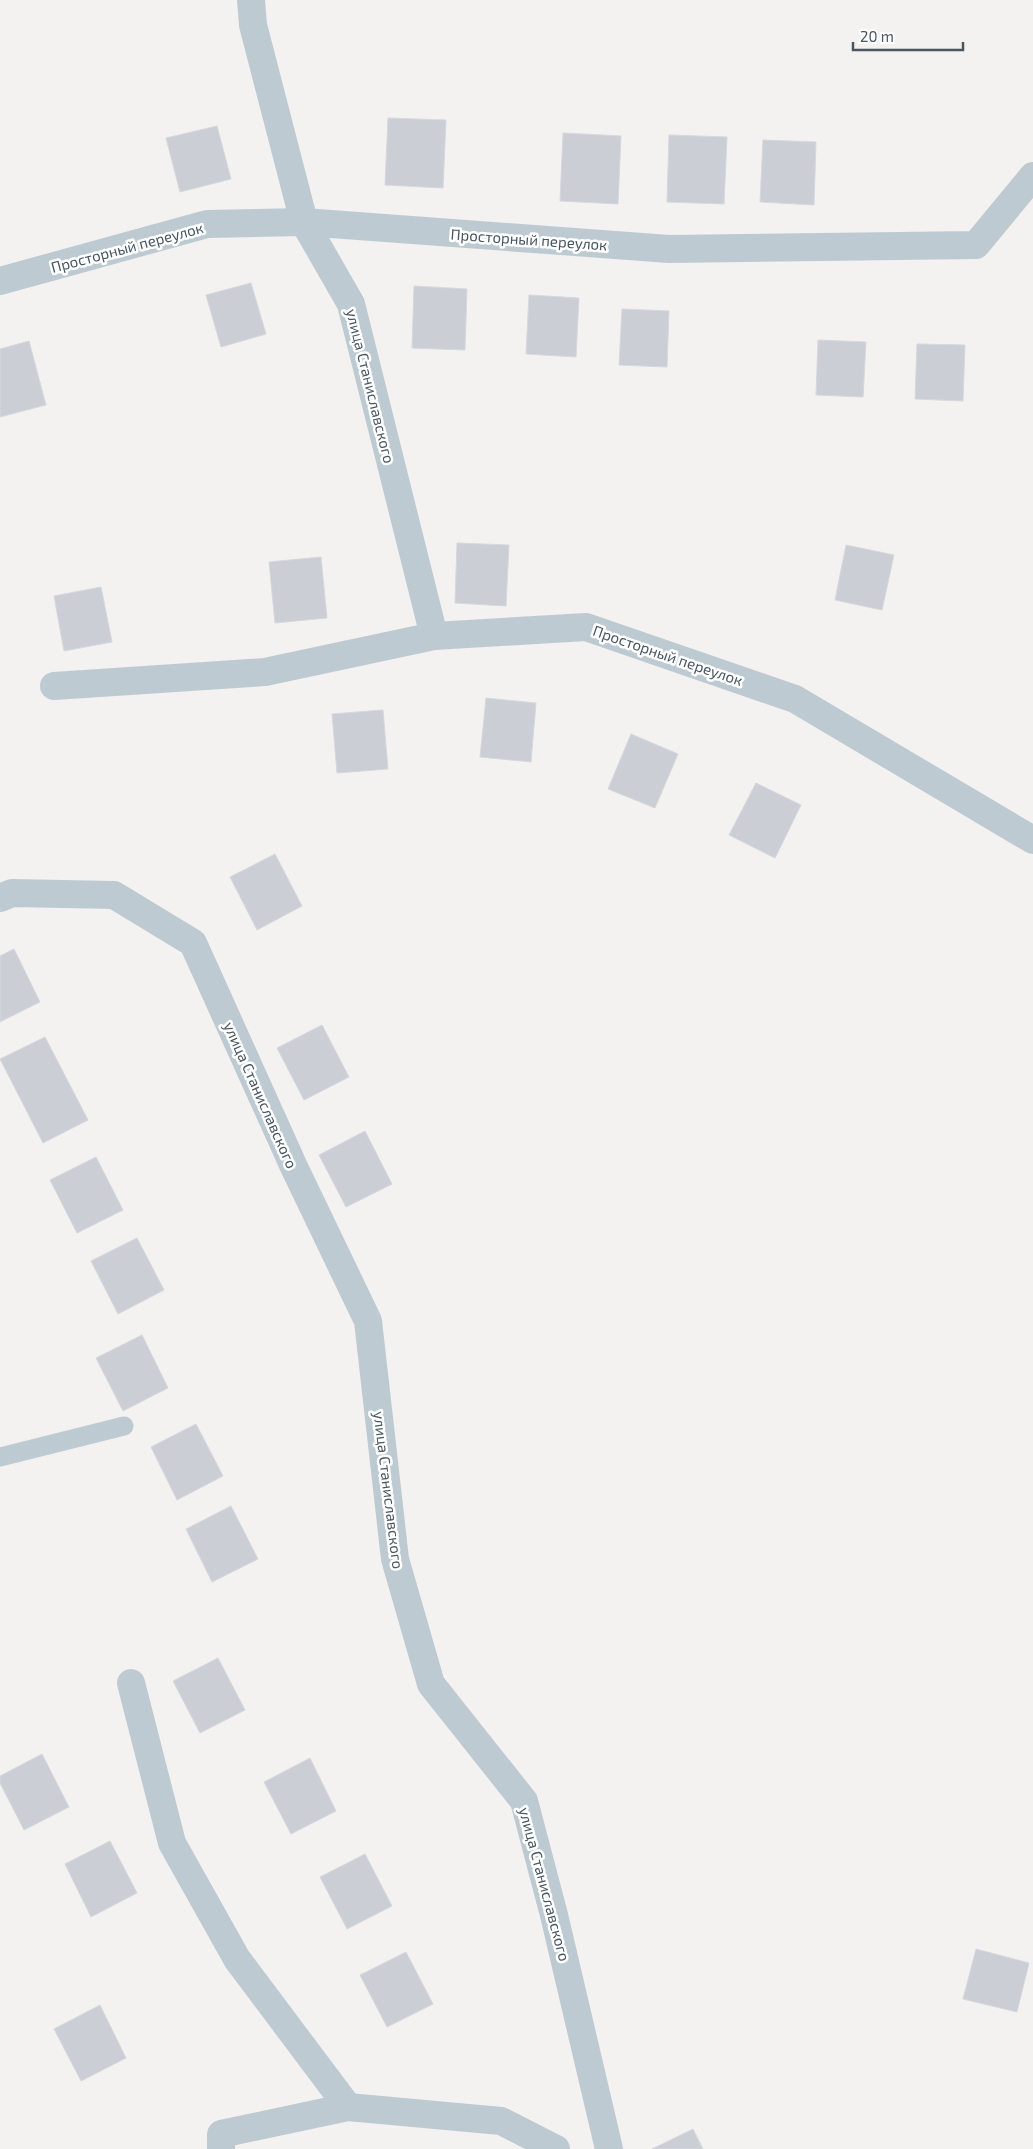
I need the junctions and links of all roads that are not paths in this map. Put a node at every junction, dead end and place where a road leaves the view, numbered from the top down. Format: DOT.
graph roads {
  1 [pos="251,0"];
  2 [pos="1033,176"];
  3 [pos="304,222"];
  4 [pos="0,281"];
  5 [pos="434,636"];
  6 [pos="54,686"];
  7 [pos="1033,840"];
  8 [pos="0,898"];
  9 [pos="124,1426"];
  10 [pos="0,1457"];
  11 [pos="131,1683"];
  12 [pos="348,2106"];
  13 [pos="222,2149"];
  14 [pos="556,2149"];
  15 [pos="609,2149"];
  1 -- 3 [label="street, улица Станиславского"];
  2 -- 3 [label="street, Просторный переулок"];
  3 -- 4 [label="street, Просторный переулок"];
  3 -- 5 [label="street, улица Станиславского"];
  5 -- 6 [label="street, Просторный переулок"];
  5 -- 7 [label="street, Просторный переулок"];
  8 -- 15 [label="street, улица Станиславского"];
  9 -- 10 [label="lane"];
  11 -- 12 [label="street"];
  12 -- 13 [label="street"];
  12 -- 14 [label="street"];
}
